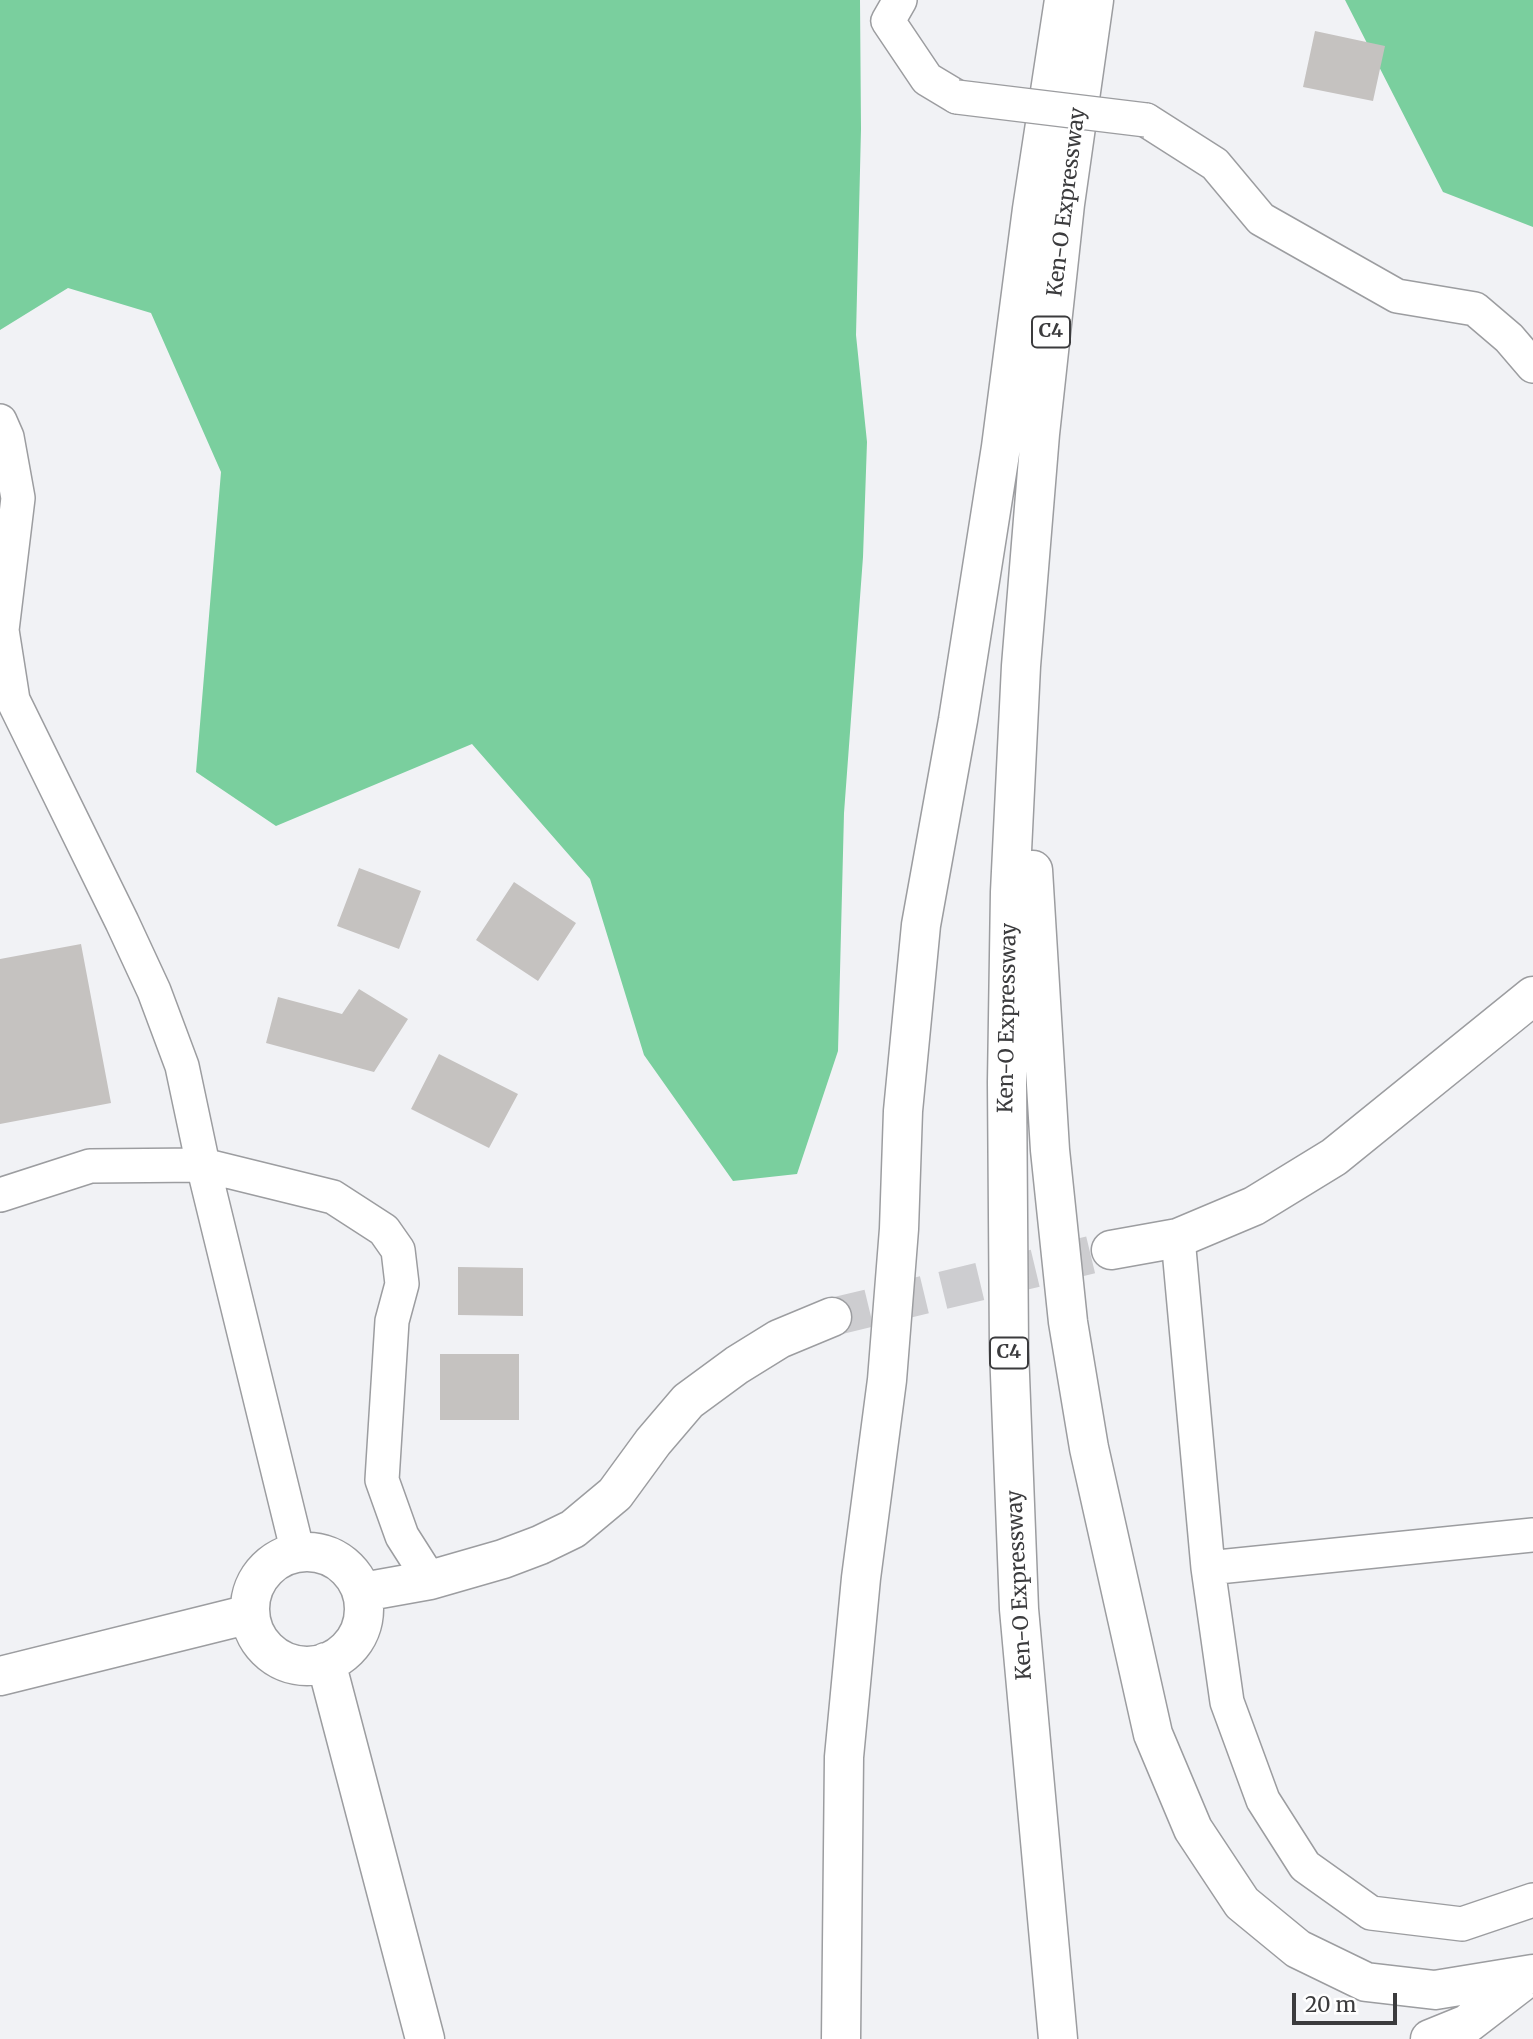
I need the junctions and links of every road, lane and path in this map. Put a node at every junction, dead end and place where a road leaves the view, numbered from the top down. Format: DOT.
graph roads {
  1 [pos="900,0"];
  2 [pos="1063,0"];
  3 [pos="1094,0"];
  4 [pos="1533,366"];
  5 [pos="0,421"];
  6 [pos="6,566"];
  7 [pos="1021,666"];
  8 [pos="1533,996"];
  9 [pos="203,1165"];
  10 [pos="0,1195"];
  11 [pos="1178,1238"];
  12 [pos="1111,1250"];
  13 [pos="832,1317"];
  14 [pos="1533,1535"];
  15 [pos="298,1553"];
  16 [pos="1208,1568"];
  17 [pos="430,1580"];
  18 [pos="363,1592"];
  19 [pos="250,1614"];
  20 [pos="326,1662"];
  21 [pos="0,1676"];
  22 [pos="1533,1900"];
  23 [pos="1532,1975"];
  24 [pos="425,2039"];
  25 [pos="841,2039"];
  26 [pos="1058,2039"];
  27 [pos="1430,2039"];
  1 -- 4 [label="street, bridge"];
  2 -- 25 [label="main road"];
  3 -- 7 [label="main road, Ken-O Expressway / C4"];
  5 -- 6 [label="street"];
  6 -- 9 [label="street"];
  7 -- 23 [label="main road"];
  7 -- 26 [label="main road, Ken-O Expressway / C4"];
  8 -- 11 [label="main road"];
  9 -- 10 [label="street"];
  9 -- 15 [label="street"];
  9 -- 17 [label="street"];
  11 -- 12 [label="main road"];
  11 -- 16 [label="street"];
  13 -- 17 [label="main road"];
  14 -- 16 [label="street"];
  15 -- 18 [label="main road"];
  15 -- 19 [label="main road"];
  16 -- 22 [label="street"];
  17 -- 18 [label="main road"];
  18 -- 20 [label="main road"];
  19 -- 20 [label="main road"];
  19 -- 21 [label="main road"];
  20 -- 24 [label="main road"];
  23 -- 27 [label="main road"];
}
